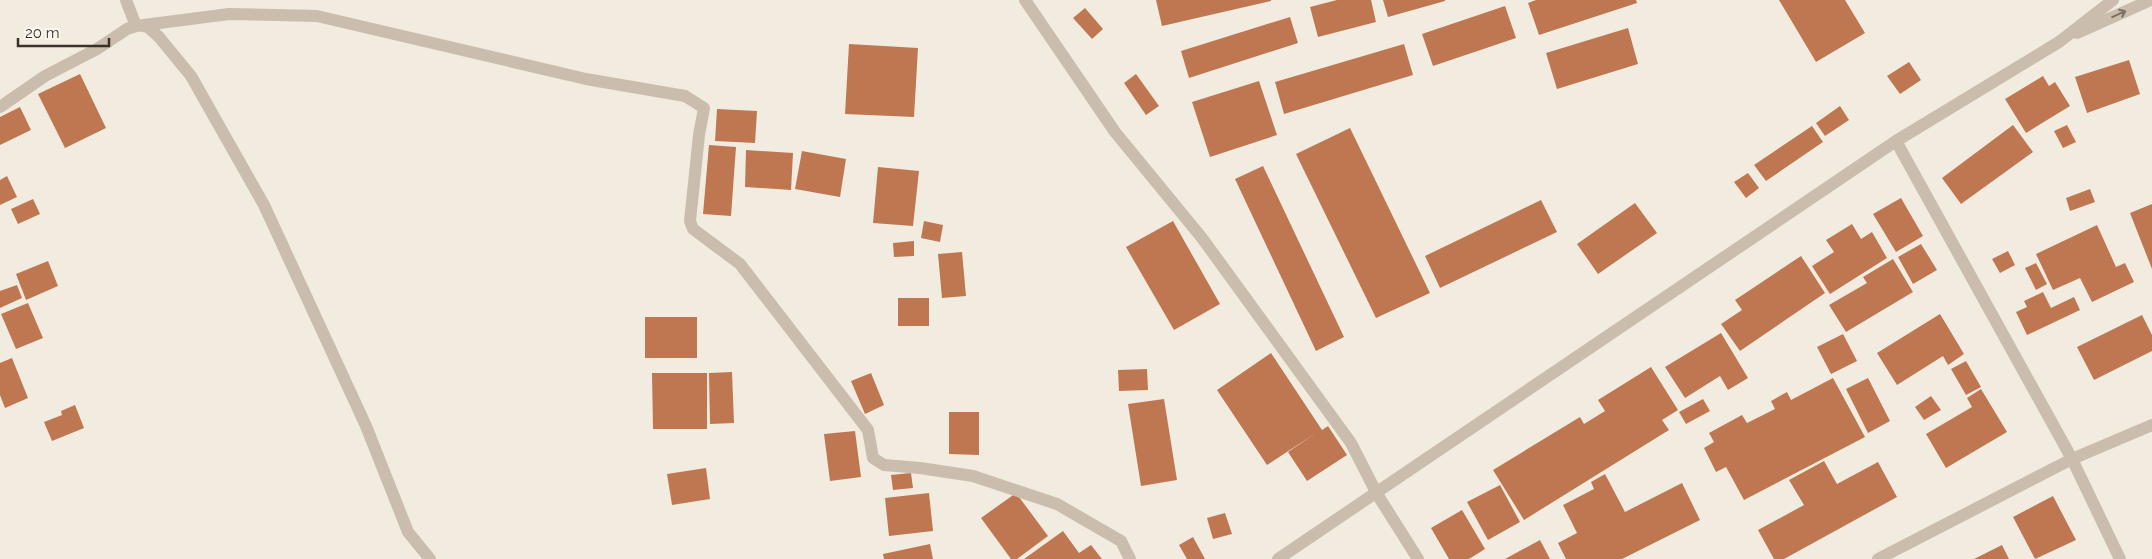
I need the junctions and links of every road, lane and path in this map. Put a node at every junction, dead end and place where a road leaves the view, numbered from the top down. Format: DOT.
graph roads {
  1 [pos="126,0"];
  2 [pos="1025,0"];
  3 [pos="2113,0"];
  4 [pos="2151,0"];
  5 [pos="139,26"];
  6 [pos="2059,42"];
  7 [pos="0,107"];
  8 [pos="1896,141"];
  9 [pos="2152,425"];
  10 [pos="2072,459"];
  11 [pos="1377,494"];
  12 [pos="430,559"];
  13 [pos="1130,559"];
  14 [pos="1278,559"];
  15 [pos="1418,559"];
  16 [pos="1878,559"];
  17 [pos="2120,559"];
  1 -- 5 [label="street"];
  2 -- 11 [label="street"];
  3 -- 6 [label="street"];
  6 -- 4 [label="street, one-way"];
  5 -- 7 [label="street"];
  5 -- 12 [label="street"];
  5 -- 13 [label="street"];
  6 -- 8 [label="street"];
  8 -- 10 [label="street"];
  8 -- 11 [label="street"];
  9 -- 10 [label="street"];
  10 -- 16 [label="street"];
  10 -- 17 [label="street"];
  11 -- 14 [label="street"];
  11 -- 15 [label="street"];
}
